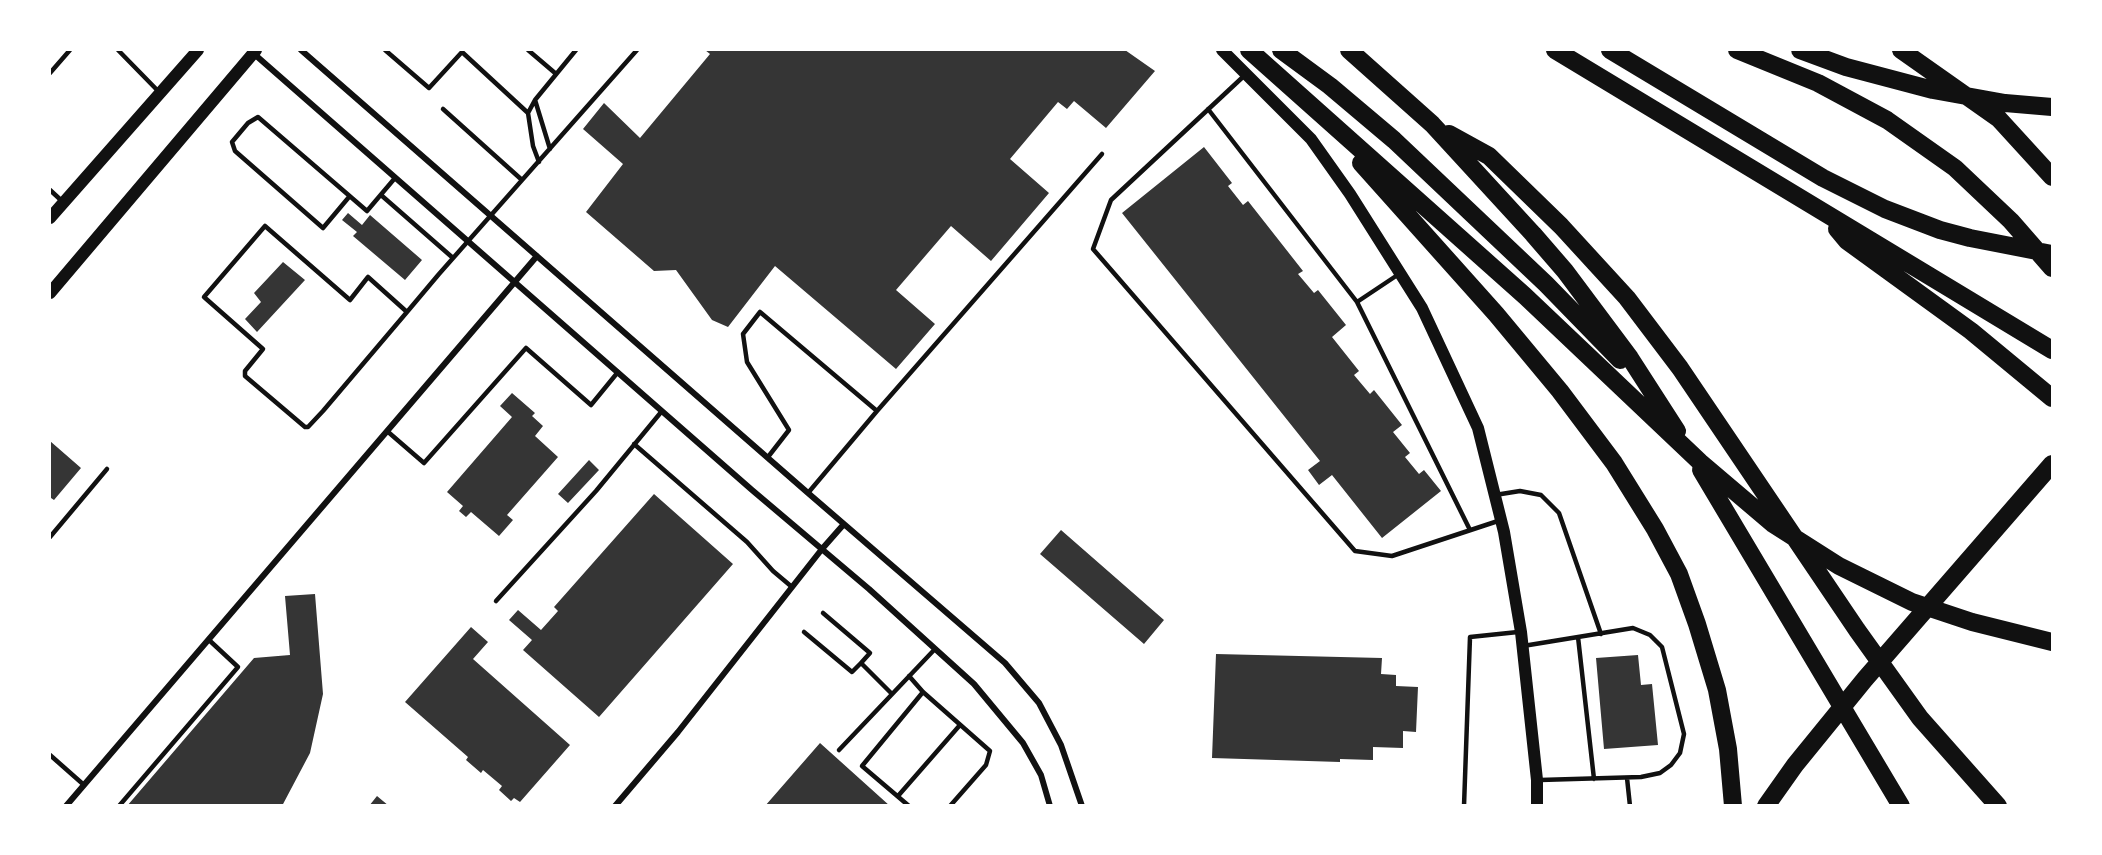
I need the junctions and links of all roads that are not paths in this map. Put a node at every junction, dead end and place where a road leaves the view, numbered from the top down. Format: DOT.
graph roads {
  1 [pos="70,50"];
  2 [pos="118,50"];
  3 [pos="198,50"];
  4 [pos="301,50"];
  5 [pos="385,50"];
  6 [pos="528,50"];
  7 [pos="576,50"];
  8 [pos="637,50"];
  9 [pos="1222,50"];
  10 [pos="1249,50"];
  11 [pos="1281,50"];
  12 [pos="1350,50"];
  13 [pos="1555,50"];
  14 [pos="1610,50"];
  15 [pos="1800,50"];
  16 [pos="1901,50"];
  17 [pos="253,51"];
  18 [pos="460,51"];
  19 [pos="1742,51"];
  20 [pos="1271,68"];
  21 [pos="1246,73"];
  22 [pos="50,74"];
  23 [pos="555,74"];
  24 [pos="160,93"];
  25 [pos="535,100"];
  26 [pos="2052,107"];
  27 [pos="443,109"];
  28 [pos="1208,109"];
  29 [pos="528,113"];
  30 [pos="1432,124"];
  31 [pos="550,149"];
  32 [pos="1102,154"];
  33 [pos="539,162"];
  34 [pos="2052,177"];
  35 [pos="395,178"];
  36 [pos="522,180"];
  37 [pos="50,190"];
  38 [pos="381,195"];
  39 [pos="349,197"];
  40 [pos="63,202"];
  41 [pos="1818,209"];
  42 [pos="491,216"];
  43 [pos="50,218"];
  44 [pos="468,241"];
  45 [pos="2052,254"];
  46 [pos="537,256"];
  47 [pos="453,258"];
  48 [pos="2052,268"];
  49 [pos="1401,273"];
  50 [pos="515,281"];
  51 [pos="50,293"];
  52 [pos="1357,302"];
  53 [pos="407,312"];
  54 [pos="2052,350"];
  55 [pos="618,372"];
  56 [pos="2052,398"];
  57 [pos="662,411"];
  58 [pos="877,411"];
  59 [pos="1671,421"];
  60 [pos="387,431"];
  61 [pos="634,444"];
  62 [pos="768,457"];
  63 [pos="2052,464"];
  64 [pos="107,469"];
  65 [pos="808,493"];
  66 [pos="1495,495"];
  67 [pos="844,524"];
  68 [pos="1503,526"];
  69 [pos="1470,530"];
  70 [pos="50,537"];
  71 [pos="822,549"];
  72 [pos="792,587"];
  73 [pos="496,601"];
  74 [pos="823,613"];
  75 [pos="804,632"];
  76 [pos="1521,632"];
  77 [pos="1601,634"];
  78 [pos="1578,637"];
  79 [pos="209,640"];
  80 [pos="2052,642"];
  81 [pos="1523,646"];
  82 [pos="935,649"];
  83 [pos="861,663"];
  84 [pos="909,676"];
  85 [pos="923,692"];
  86 [pos="892,693"];
  87 [pos="960,725"];
  88 [pos="839,750"];
  89 [pos="50,755"];
  90 [pos="1627,778"];
  91 [pos="1594,779"];
  92 [pos="1537,780"];
  93 [pos="84,785"];
  94 [pos="898,796"];
  95 [pos="66,806"];
  96 [pos="119,806"];
  97 [pos="615,806"];
  98 [pos="909,806"];
  99 [pos="950,806"];
  100 [pos="1050,806"];
  101 [pos="1082,806"];
  102 [pos="1464,806"];
  103 [pos="1537,806"];
  104 [pos="1630,806"];
  105 [pos="1733,806"];
  106 [pos="1766,806"];
  107 [pos="1901,806"];
  108 [pos="1998,806"];
  1 -- 22 [label="lane"];
  2 -- 24 [label="lane"];
  3 -- 24 [label="main road"];
  4 -- 42 [label="street"];
  5 -- 18 [label="lane"];
  6 -- 23 [label="lane"];
  7 -- 23 [label="lane"];
  8 -- 31 [label="lane"];
  9 -- 21 [label="main road"];
  10 -- 20 [label="highway"];
  11 -- 59 [label="highway"];
  12 -- 30 [label="highway"];
  13 -- 41 [label="highway"];
  14 -- 45 [label="highway"];
  15 -- 26 [label="highway"];
  16 -- 34 [label="highway"];
  17 -- 35 [label="street"];
  17 -- 51 [label="main road"];
  18 -- 29 [label="lane"];
  19 -- 48 [label="highway"];
  20 -- 80 [label="highway"];
  20 -- 105 [label="highway"];
  21 -- 28 [label="lane"];
  21 -- 49 [label="main road"];
  23 -- 25 [label="lane"];
  24 -- 40 [label="main road"];
  25 -- 29 [label="lane"];
  25 -- 31 [label="lane"];
  27 -- 36 [label="lane"];
  28 -- 52 [label="lane"];
  28 -- 69 [label="lane"];
  29 -- 33 [label="lane"];
  30 -- 59 [label="highway"];
  30 -- 108 [label="highway"];
  31 -- 33 [label="lane"];
  32 -- 58 [label="lane"];
  33 -- 36 [label="lane"];
  35 -- 38 [label="lane"];
  35 -- 44 [label="street"];
  36 -- 42 [label="lane"];
  37 -- 40 [label="lane"];
  38 -- 39 [label="lane"];
  38 -- 47 [label="lane"];
  39 -- 39 [label="lane"];
  40 -- 43 [label="main road"];
  41 -- 54 [label="highway"];
  41 -- 56 [label="highway"];
  42 -- 44 [label="lane"];
  42 -- 46 [label="street"];
  44 -- 47 [label="lane"];
  44 -- 50 [label="street"];
  46 -- 50 [label="street"];
  46 -- 62 [label="street"];
  47 -- 53 [label="lane"];
  49 -- 52 [label="lane"];
  49 -- 66 [label="main road"];
  50 -- 55 [label="street"];
  50 -- 60 [label="street"];
  52 -- 69 [label="lane"];
  53 -- 53 [label="lane"];
  55 -- 57 [label="street"];
  55 -- 60 [label="lane"];
  57 -- 61 [label="lane"];
  57 -- 71 [label="street"];
  58 -- 62 [label="lane"];
  58 -- 65 [label="lane"];
  59 -- 107 [label="highway"];
  60 -- 79 [label="street"];
  61 -- 72 [label="lane"];
  61 -- 73 [label="lane"];
  62 -- 65 [label="street"];
  63 -- 106 [label="highway"];
  64 -- 70 [label="lane"];
  65 -- 67 [label="street"];
  66 -- 68 [label="main road"];
  66 -- 77 [label="lane"];
  67 -- 71 [label="street"];
  67 -- 101 [label="street"];
  68 -- 69 [label="lane"];
  68 -- 76 [label="main road"];
  71 -- 72 [label="street"];
  71 -- 82 [label="street"];
  72 -- 97 [label="street"];
  74 -- 83 [label="lane"];
  75 -- 83 [label="lane"];
  76 -- 81 [label="main road"];
  76 -- 102 [label="lane"];
  77 -- 78 [label="lane"];
  77 -- 90 [label="lane"];
  78 -- 81 [label="lane"];
  78 -- 91 [label="lane"];
  79 -- 93 [label="street"];
  79 -- 96 [label="lane"];
  81 -- 92 [label="main road"];
  82 -- 84 [label="lane"];
  82 -- 100 [label="street"];
  83 -- 86 [label="lane"];
  84 -- 85 [label="lane"];
  84 -- 86 [label="lane"];
  85 -- 87 [label="lane"];
  85 -- 94 [label="lane"];
  86 -- 88 [label="lane"];
  87 -- 94 [label="lane"];
  87 -- 99 [label="lane"];
  89 -- 93 [label="lane"];
  90 -- 91 [label="lane"];
  90 -- 104 [label="lane"];
  91 -- 92 [label="lane"];
  92 -- 103 [label="main road"];
  93 -- 95 [label="street"];
  94 -- 98 [label="lane"];
}
